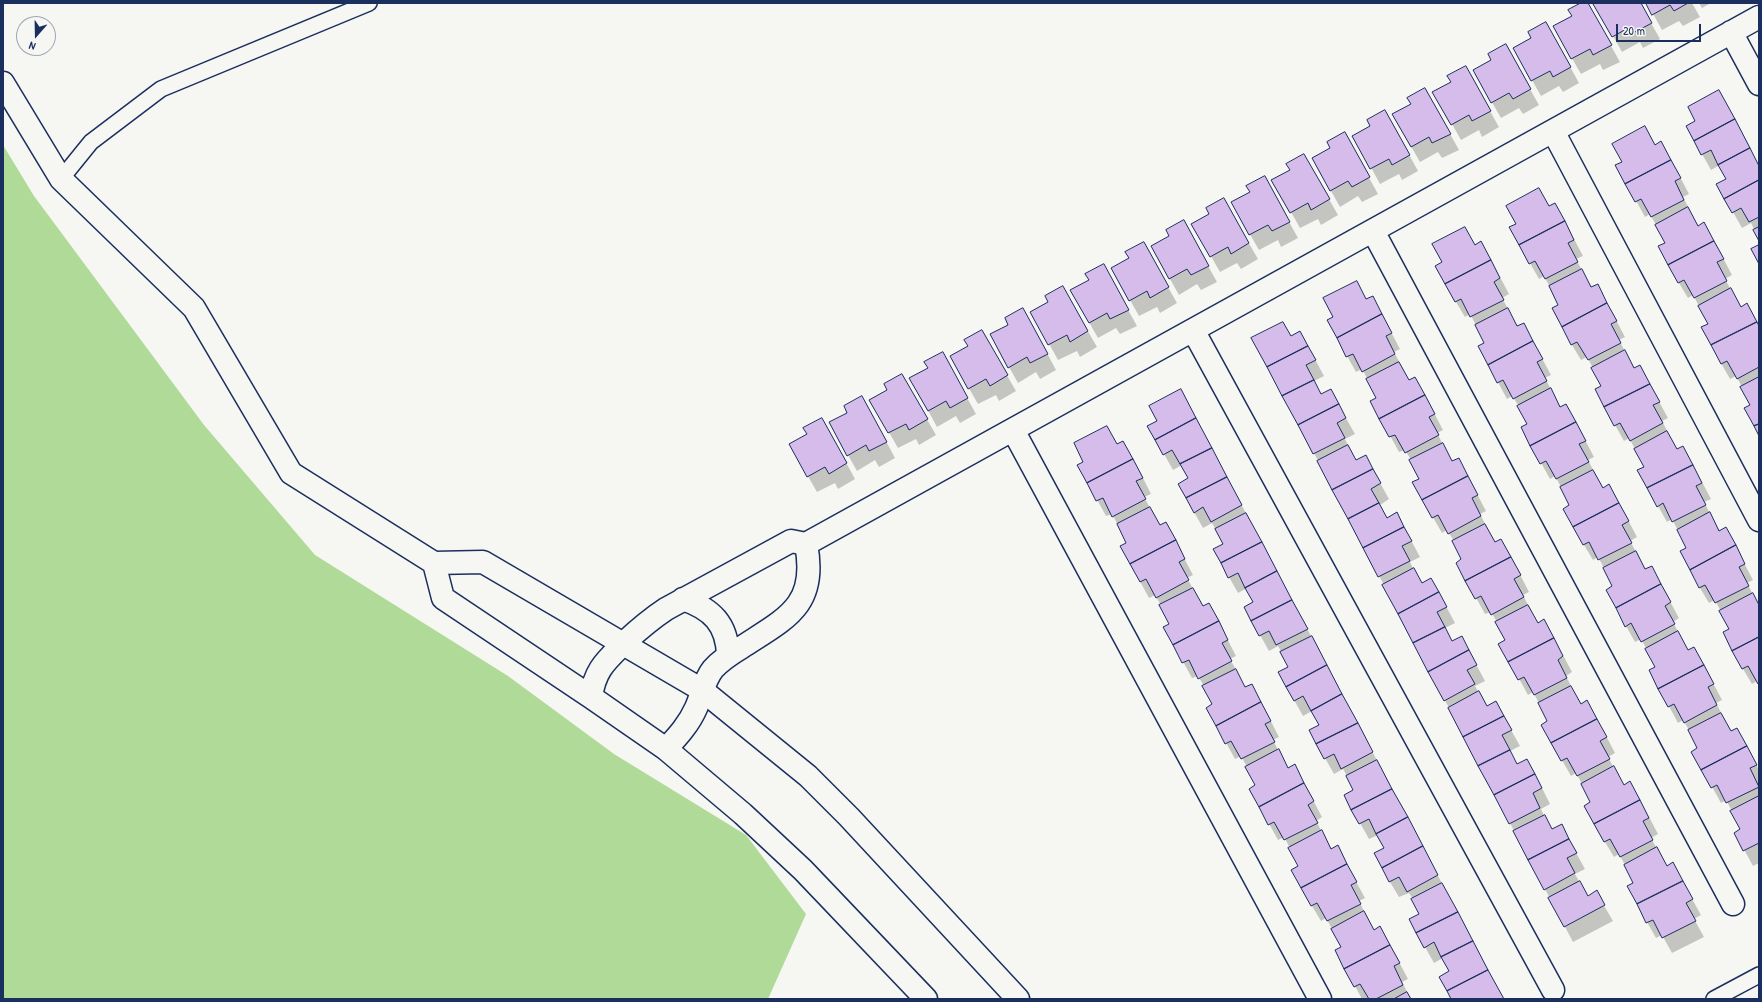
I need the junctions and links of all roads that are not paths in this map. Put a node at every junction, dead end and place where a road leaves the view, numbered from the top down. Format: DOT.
graph roads {
  1 [pos="369,3"];
  2 [pos="1759,17"];
  3 [pos="1731,32"];
  4 [pos="3,83"];
  5 [pos="1759,84"];
  6 [pos="1553,130"];
  7 [pos="61,179"];
  8 [pos="1372,231"];
  9 [pos="1193,330"];
  10 [pos="1013,430"];
  11 [pos="1759,520"];
  12 [pos="806,544"];
  13 [pos="434,563"];
  14 [pos="684,599"];
  15 [pos="623,644"];
  16 [pos="728,655"];
  17 [pos="702,690"];
  18 [pos="591,697"];
  19 [pos="666,749"];
  20 [pos="1733,904"];
  21 [pos="1759,974"];
  22 [pos="1553,990"];
  23 [pos="926,999"];
  24 [pos="1018,999"];
  25 [pos="1320,999"];
  26 [pos="1714,999"];
  1 -- 7 [label="lane"];
  2 -- 3 [label="street"];
  3 -- 5 [label="street"];
  3 -- 6 [label="street"];
  4 -- 7 [label="street"];
  6 -- 8 [label="street"];
  6 -- 11 [label="street"];
  7 -- 13 [label="street"];
  8 -- 9 [label="street"];
  8 -- 20 [label="street"];
  9 -- 10 [label="street"];
  9 -- 22 [label="street"];
  10 -- 12 [label="street"];
  10 -- 25 [label="street"];
  12 -- 14 [label="street"];
  12 -- 16 [label="street"];
  13 -- 15 [label="street"];
  13 -- 18 [label="street"];
  14 -- 15 [label="street"];
  14 -- 16 [label="street"];
  15 -- 17 [label="street"];
  15 -- 18 [label="street"];
  16 -- 17 [label="street"];
  17 -- 19 [label="street"];
  17 -- 24 [label="street"];
  18 -- 19 [label="street"];
  19 -- 23 [label="street"];
  21 -- 26 [label="lane"];
}
